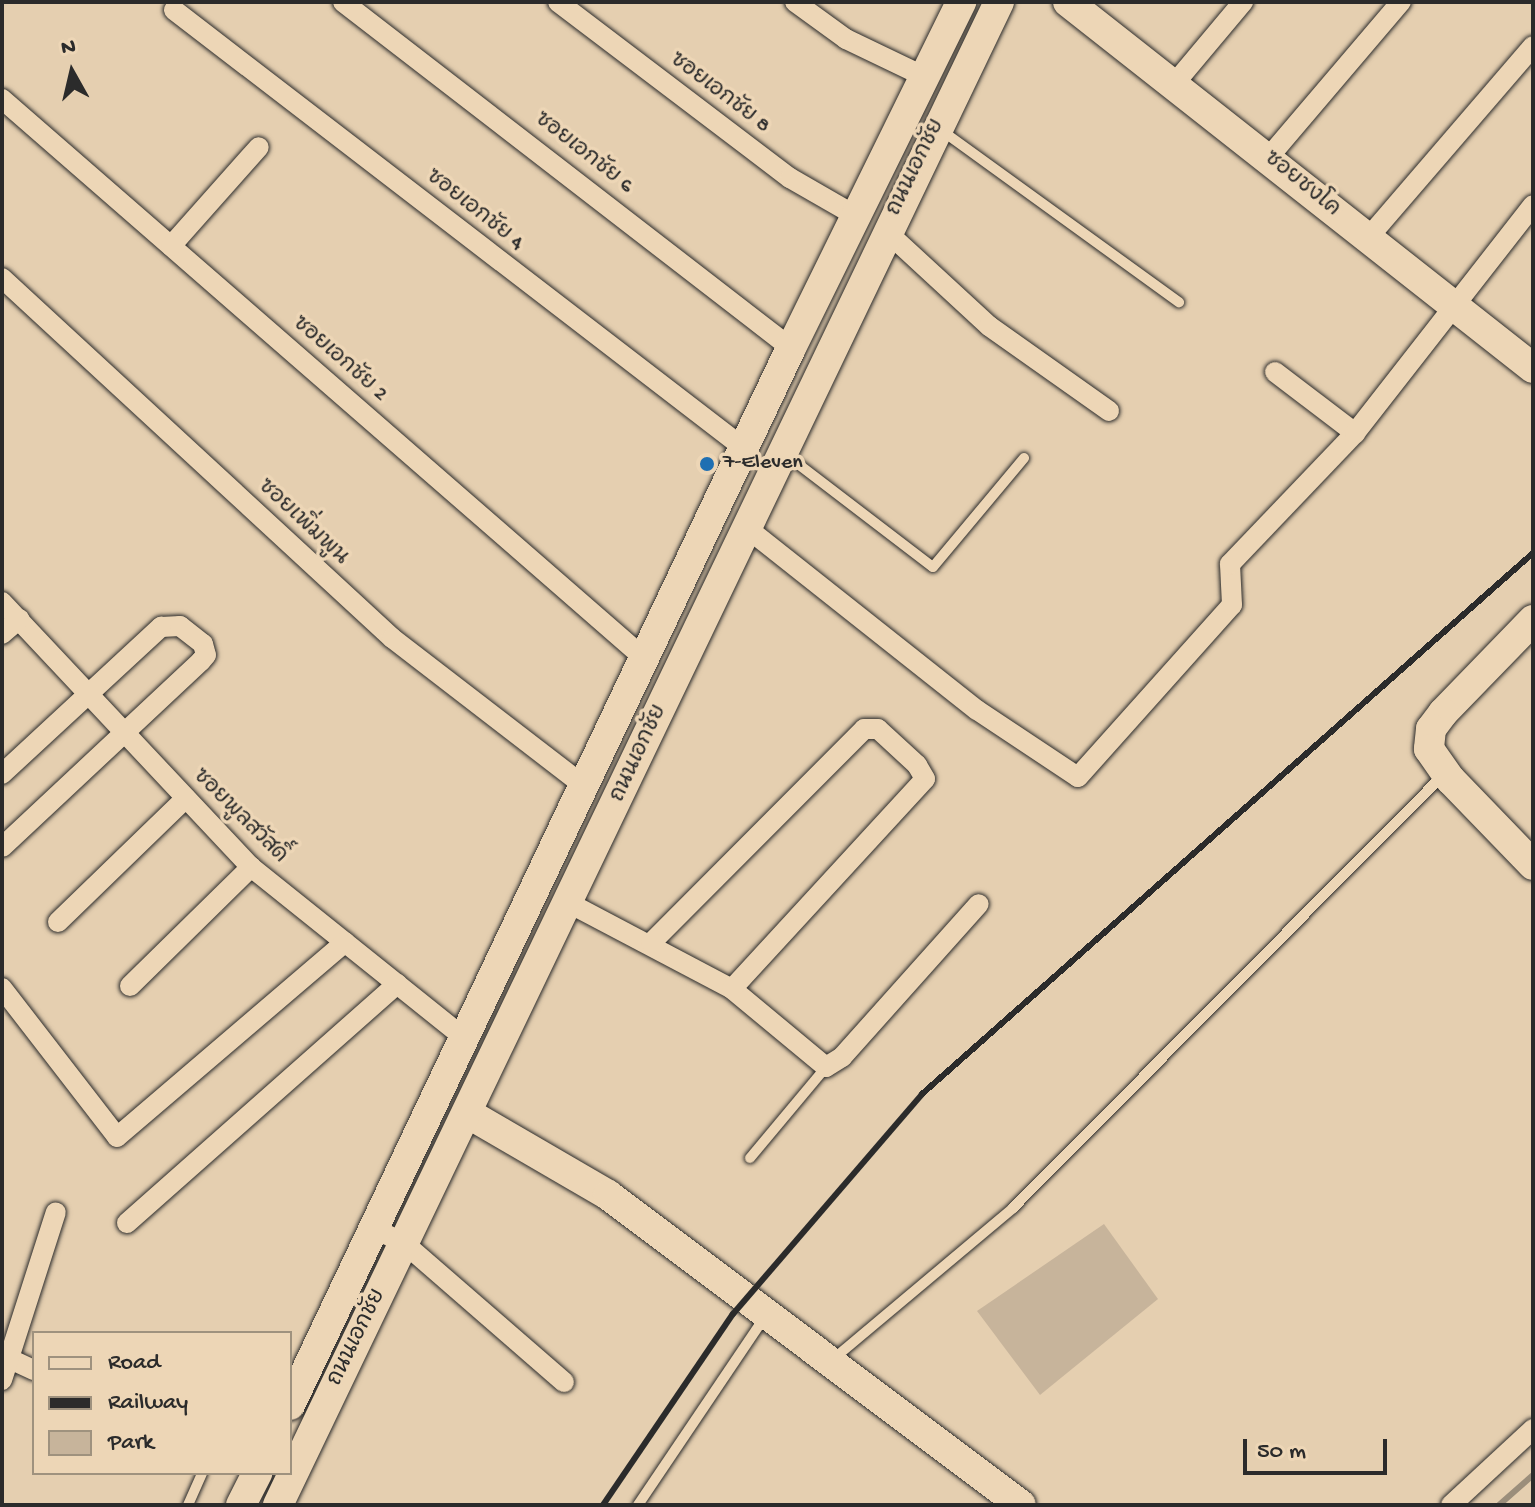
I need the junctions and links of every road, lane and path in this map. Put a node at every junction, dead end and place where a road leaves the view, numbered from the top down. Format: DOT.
graph roads {
  1 [pos="343,2"];
  2 [pos="558,2"];
  3 [pos="795,2"];
  4 [pos="961,2"];
  5 [pos="999,2"];
  6 [pos="1068,2"];
  7 [pos="1243,2"];
  8 [pos="1401,2"];
  9 [pos="174,10"];
  10 [pos="1533,46"];
  11 [pos="923,76"];
  12 [pos="1175,83"];
  13 [pos="2,99"];
  14 [pos="937,127"];
  15 [pos="259,147"];
  16 [pos="1268,158"];
  17 [pos="1533,205"];
  18 [pos="856,216"];
  19 [pos="886,231"];
  20 [pos="1368,238"];
  21 [pos="171,246"];
  22 [pos="2,278"];
  23 [pos="1179,302"];
  24 [pos="1452,305"];
  25 [pos="791,348"];
  26 [pos="1533,368"];
  27 [pos="1275,372"];
  28 [pos="1109,411"];
  29 [pos="1355,433"];
  30 [pos="745,449"];
  31 [pos="783,453"];
  32 [pos="1024,458"];
  33 [pos="747,528"];
  34 [pos="2,602"];
  35 [pos="19,619"];
  36 [pos="1533,620"];
  37 [pos="2,634"];
  38 [pos="644,658"];
  39 [pos="87,692"];
  40 [pos="124,732"];
  41 [pos="1446,773"];
  42 [pos="2,774"];
  43 [pos="584,786"];
  44 [pos="186,798"];
  45 [pos="2,847"];
  46 [pos="1533,865"];
  47 [pos="251,867"];
  48 [pos="569,903"];
  49 [pos="979,904"];
  50 [pos="58,922"];
  51 [pos="345,942"];
  52 [pos="651,943"];
  53 [pos="397,984"];
  54 [pos="130,986"];
  55 [pos="2,988"];
  56 [pos="732,989"];
  57 [pos="466,1039"];
  58 [pos="826,1067"];
  59 [pos="469,1114"];
  60 [pos="750,1158"];
  61 [pos="56,1212"];
  62 [pos="127,1223"];
  63 [pos="375,1229"];
  64 [pos="404,1243"];
  65 [pos="767,1313"];
  66 [pos="10,1359"];
  67 [pos="831,1361"];
  68 [pos="32,1369"];
  69 [pos="2,1380"];
  70 [pos="564,1382"];
  71 [pos="292,1401"];
  72 [pos="1533,1429"];
  73 [pos="201,1475"];
  74 [pos="256,1475"];
  75 [pos="188,1505"];
  76 [pos="241,1505"];
  77 [pos="278,1505"];
  78 [pos="638,1505"];
  79 [pos="1021,1505"];
  80 [pos="1451,1505"];
  1 -- 25 [label="street, ซอยเอกชัย 6"];
  2 -- 18 [label="street, ซอยเอกชัย 8"];
  3 -- 11 [label="street"];
  4 -- 11 [label="main road, ถนนเอกชัย"];
  5 -- 14 [label="main road, ถนนเอกชัย"];
  6 -- 12 [label="main road, ซอยชงโค"];
  7 -- 12 [label="street"];
  8 -- 16 [label="street"];
  9 -- 30 [label="street, ซอยเอกชัย 4"];
  10 -- 20 [label="street"];
  11 -- 18 [label="main road, ถนนเอกชัย"];
  12 -- 16 [label="main road, ซอยชงโค"];
  13 -- 21 [label="street, ซอยเอกชัย 2"];
  14 -- 19 [label="main road, ถนนเอกชัย"];
  14 -- 23 [label="lane"];
  15 -- 21 [label="street"];
  16 -- 20 [label="main road, ซอยชงโค"];
  17 -- 24 [label="street"];
  18 -- 25 [label="main road, ถนนเอกชัย"];
  19 -- 28 [label="street"];
  19 -- 31 [label="main road, ถนนเอกชัย"];
  20 -- 24 [label="main road, ซอยชงโค"];
  21 -- 38 [label="street, ซอยเอกชัย 2"];
  22 -- 43 [label="street, ซอยเพิ่มพูน"];
  24 -- 26 [label="main road, ซอยชงโค"];
  24 -- 29 [label="street"];
  25 -- 30 [label="main road, ถนนเอกชัย"];
  27 -- 29 [label="street"];
  29 -- 33 [label="street"];
  30 -- 38 [label="main road, ถนนเอกชัย"];
  31 -- 32 [label="lane"];
  31 -- 33 [label="main road, ถนนเอกชัย"];
  33 -- 48 [label="main road, ถนนเอกชัย"];
  34 -- 35 [label="street, ซอยพูลสวัสดิ์"];
  35 -- 37 [label="street"];
  35 -- 39 [label="street, ซอยพูลสวัสดิ์"];
  36 -- 41 [label="main road"];
  38 -- 43 [label="main road, ถนนเอกชัย"];
  39 -- 40 [label="street, ซอยพูลสวัสดิ์"];
  39 -- 40 [label="street"];
  39 -- 42 [label="street"];
  40 -- 44 [label="street, ซอยพูลสวัสดิ์"];
  40 -- 45 [label="street"];
  41 -- 46 [label="main road"];
  41 -- 67 [label="lane"];
  43 -- 57 [label="main road, ถนนเอกชัย"];
  44 -- 47 [label="street, ซอยพูลสวัสดิ์"];
  44 -- 50 [label="street"];
  47 -- 51 [label="street, ซอยพูลสวัสดิ์"];
  47 -- 54 [label="street"];
  48 -- 52 [label="street"];
  48 -- 59 [label="main road, ถนนเอกชัย"];
  49 -- 58 [label="street"];
  51 -- 53 [label="street, ซอยพูลสวัสดิ์"];
  51 -- 55 [label="street"];
  52 -- 56 [label="street"];
  52 -- 56 [label="street"];
  53 -- 57 [label="street, ซอยพูลสวัสดิ์"];
  53 -- 62 [label="street"];
  56 -- 58 [label="street"];
  57 -- 63 [label="main road, ถนนเอกชัย"];
  58 -- 60 [label="lane"];
  59 -- 64 [label="main road, ถนนเอกชัย"];
  59 -- 65 [label="main road"];
  61 -- 66 [label="street"];
  63 -- 64 [label="street"];
  63 -- 71 [label="main road, ถนนเอกชัย"];
  64 -- 70 [label="street"];
  64 -- 77 [label="main road, ถนนเอกชัย"];
  65 -- 67 [label="main road"];
  65 -- 78 [label="lane"];
  66 -- 68 [label="street"];
  66 -- 69 [label="street"];
  67 -- 79 [label="main road"];
  72 -- 80 [label="street"];
  73 -- 75 [label="lane"];
  74 -- 76 [label="main road"];
}
